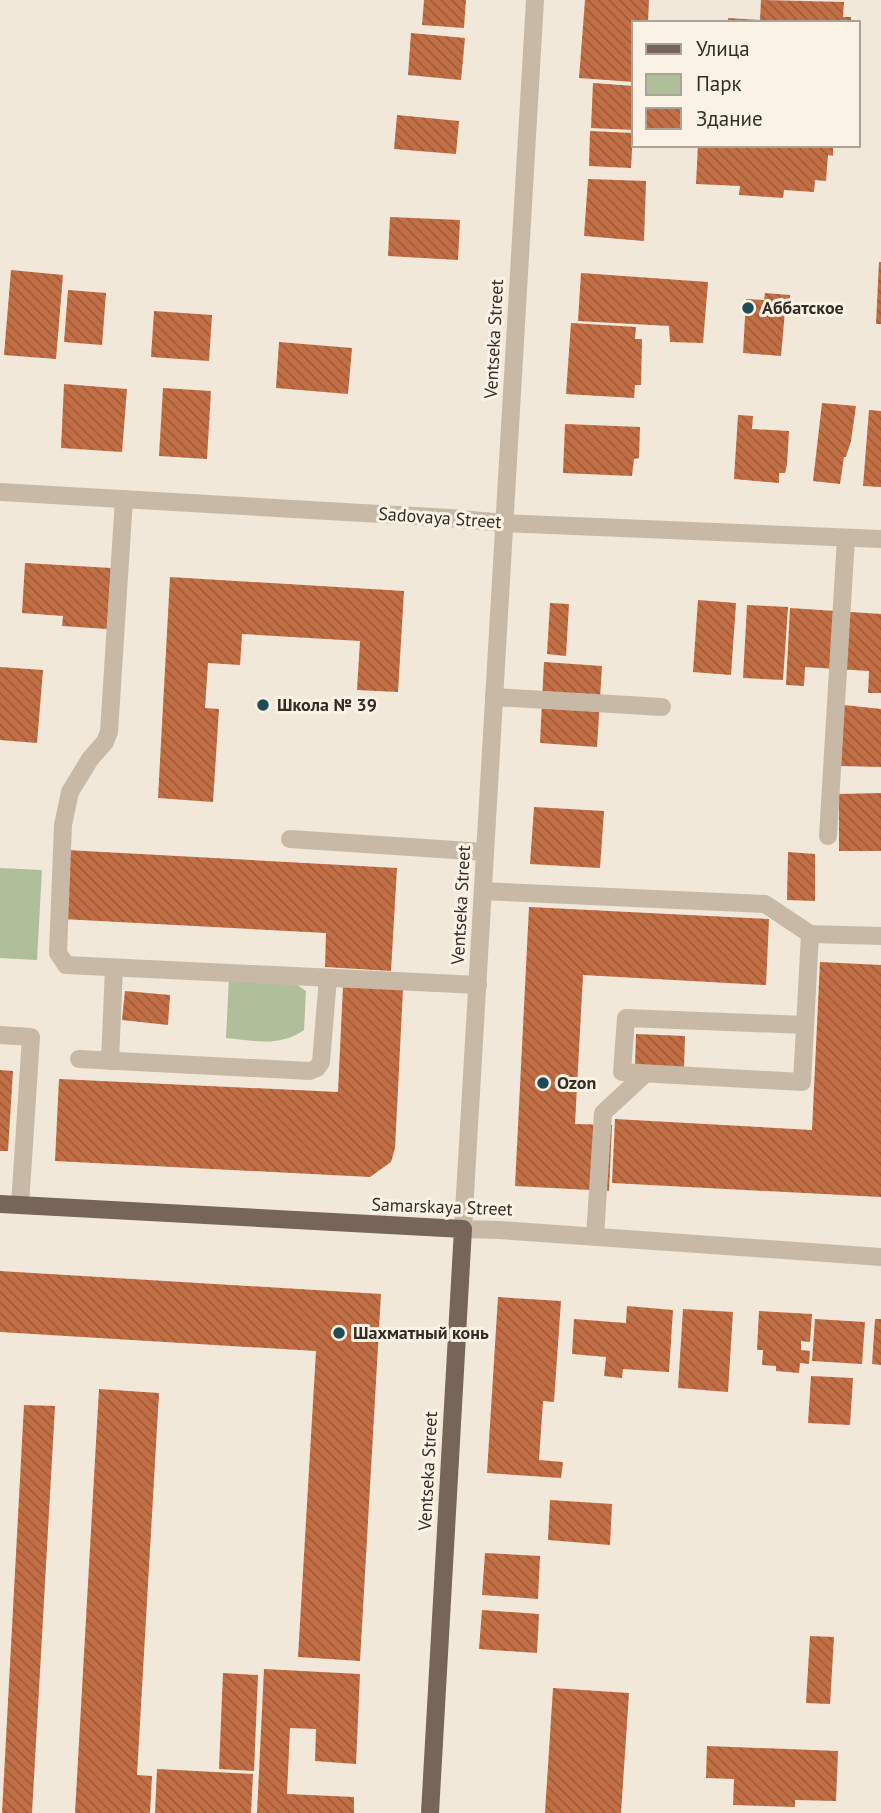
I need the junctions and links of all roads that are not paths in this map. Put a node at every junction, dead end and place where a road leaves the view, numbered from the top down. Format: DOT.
graph roads {
  1 [pos="535,0"];
  2 [pos="0,492"];
  3 [pos="124,499"];
  4 [pos="504,523"];
  5 [pos="846,538"];
  6 [pos="881,539"];
  7 [pos="494,697"];
  8 [pos="662,707"];
  9 [pos="828,836"];
  10 [pos="290,839"];
  11 [pos="485,852"];
  12 [pos="483,891"];
  13 [pos="810,934"];
  14 [pos="881,936"];
  15 [pos="114,968"];
  16 [pos="328,978"];
  17 [pos="478,985"];
  18 [pos="805,1025"];
  19 [pos="0,1035"];
  20 [pos="79,1059"];
  21 [pos="110,1061"];
  22 [pos="645,1074"];
  23 [pos="0,1204"];
  24 [pos="20,1205"];
  25 [pos="463,1229"];
  26 [pos="595,1237"];
  27 [pos="881,1257"];
  28 [pos="430,1813"];
  1 -- 4 [label="street, Ventseka Street"];
  2 -- 3 [label="street, Sadovaya Street"];
  3 -- 4 [label="street, Sadovaya Street"];
  3 -- 15 [label="street"];
  4 -- 5 [label="street, Sadovaya Street"];
  4 -- 7 [label="street, Ventseka Street"];
  5 -- 6 [label="street, Sadovaya Street"];
  5 -- 9 [label="street"];
  7 -- 8 [label="street"];
  7 -- 11 [label="street, Ventseka Street"];
  10 -- 11 [label="street"];
  11 -- 12 [label="street, Ventseka Street"];
  12 -- 13 [label="street"];
  12 -- 17 [label="street, Ventseka Street"];
  13 -- 14 [label="street"];
  13 -- 18 [label="street"];
  15 -- 16 [label="street"];
  15 -- 21 [label="street"];
  16 -- 17 [label="street"];
  16 -- 21 [label="street"];
  17 -- 25 [label="street, Ventseka Street"];
  18 -- 22 [label="street"];
  18 -- 22 [label="street"];
  19 -- 24 [label="street"];
  20 -- 21 [label="street"];
  22 -- 26 [label="street"];
  23 -- 24 [label="main road, Samarskaya Street"];
  24 -- 25 [label="main road, Samarskaya Street"];
  25 -- 26 [label="street, Samarskaya Street"];
  25 -- 28 [label="main road, Ventseka Street"];
  26 -- 27 [label="street, Samarskaya Street"];
}
